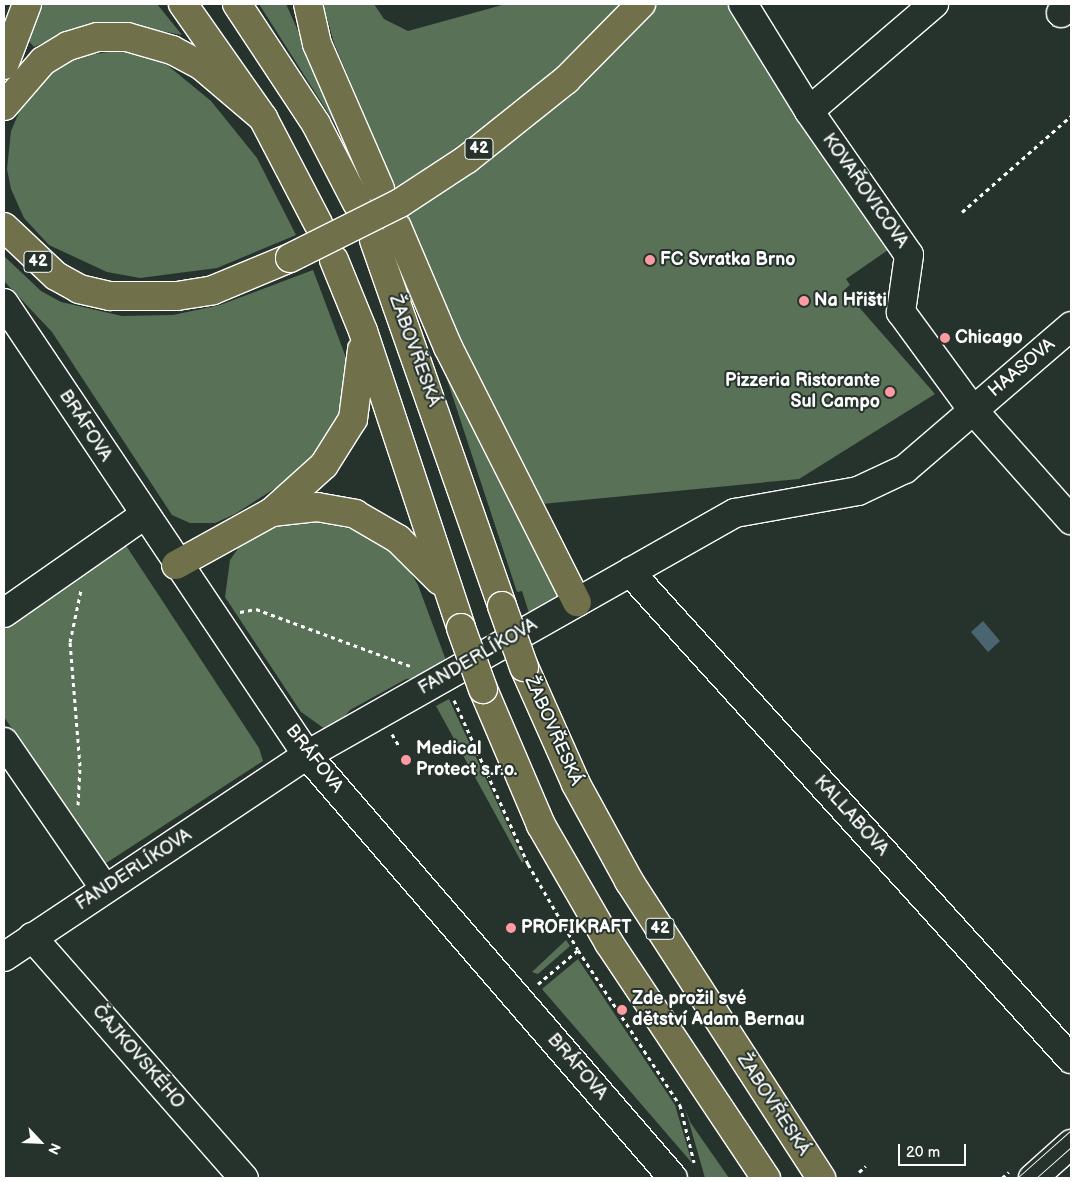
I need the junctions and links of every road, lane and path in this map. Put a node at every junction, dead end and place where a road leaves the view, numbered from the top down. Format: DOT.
graph roads {
  1 [pos="27,4"];
  2 [pos="183,4"];
  3 [pos="237,4"];
  4 [pos="294,4"];
  5 [pos="308,4"];
  6 [pos="641,4"];
  7 [pos="934,4"];
  8 [pos="749,6"];
  9 [pos="325,62"];
  10 [pos="4,65"];
  11 [pos="4,106"];
  12 [pos="809,111"];
  13 [pos="1071,116"];
  14 [pos="263,118"];
  15 [pos="380,189"];
  16 [pos="357,203"];
  17 [pos="962,212"];
  18 [pos="318,223"];
  19 [pos="4,227"];
  20 [pos="334,260"];
  21 [pos="415,274"];
  22 [pos="4,303"];
  23 [pos="1071,326"];
  24 [pos="363,331"];
  25 [pos="435,408"];
  26 [pos="972,409"];
  27 [pos="272,512"];
  28 [pos="143,516"];
  29 [pos="1071,520"];
  30 [pos="176,565"];
  31 [pos="630,572"];
  32 [pos="83,582"];
  33 [pos="446,589"];
  34 [pos="577,602"];
  35 [pos="4,613"];
  36 [pos="213,619"];
  37 [pos="434,682"];
  38 [pos="391,732"];
  39 [pos="4,742"];
  40 [pos="399,746"];
  41 [pos="307,755"];
  42 [pos="69,836"];
  43 [pos="105,889"];
  44 [pos="32,937"];
  45 [pos="578,950"];
  46 [pos="4,956"];
  47 [pos="535,987"];
  48 [pos="1071,1060"];
  49 [pos="1071,1144"];
  50 [pos="866,1166"];
  51 [pos="859,1172"];
  52 [pos="244,1178"];
  53 [pos="673,1178"];
  54 [pos="766,1178"];
  55 [pos="821,1178"];
  56 [pos="1033,1178"];
  1 -- 10 [label="highway"];
  2 -- 14 [label="highway"];
  3 -- 16 [label="highway"];
  4 -- 9 [label="highway"];
  5 -- 9 [label="highway"];
  6 -- 19 [label="highway, 42, bridge"];
  7 -- 12 [label="street"];
  8 -- 12 [label="street, KOVAŘOVICOVA"];
  9 -- 15 [label="highway"];
  11 -- 14 [label="highway"];
  12 -- 26 [label="street, KOVAŘOVICOVA"];
  13 -- 17 [label="path"];
  14 -- 18 [label="highway"];
  20 -- 24 [label="highway"];
  21 -- 25 [label="highway, 42"];
  21 -- 25 [label="highway, ŽABOVŘESKÁ / 42"];
  21 -- 34 [label="highway"];
  22 -- 28 [label="street, BRÁFOVA"];
  23 -- 26 [label="street, HAASOVA"];
  24 -- 27 [label="highway"];
  24 -- 33 [label="highway"];
  25 -- 55 [label="highway, ŽABOVŘESKÁ / 42, bridge"];
  26 -- 29 [label="street, KOVAŘOVICOVA"];
  26 -- 31 [label="street, FANDERLÍKOVA"];
  27 -- 30 [label="highway"];
  27 -- 33 [label="highway"];
  28 -- 30 [label="street, BRÁFOVA"];
  28 -- 35 [label="street"];
  30 -- 36 [label="street, BRÁFOVA"];
  31 -- 34 [label="street, FANDERLÍKOVA"];
  31 -- 48 [label="street, KALLABOVA"];
  32 -- 42 [label="path"];
  33 -- 54 [label="highway, bridge"];
  34 -- 37 [label="street, FANDERLÍKOVA"];
  36 -- 37 [label="path"];
  36 -- 41 [label="street, BRÁFOVA"];
  37 -- 41 [label="street, FANDERLÍKOVA"];
  38 -- 40 [label="path"];
  39 -- 42 [label="street"];
  41 -- 43 [label="street, FANDERLÍKOVA"];
  41 -- 53 [label="street, BRÁFOVA"];
  42 -- 43 [label="street"];
  43 -- 44 [label="street, FANDERLÍKOVA"];
  44 -- 46 [label="street, FANDERLÍKOVA"];
  44 -- 52 [label="street, ČAJKOVSKÉHO"];
  45 -- 47 [label="path"];
  49 -- 56 [label="street"];
  50 -- 51 [label="path"];
}
